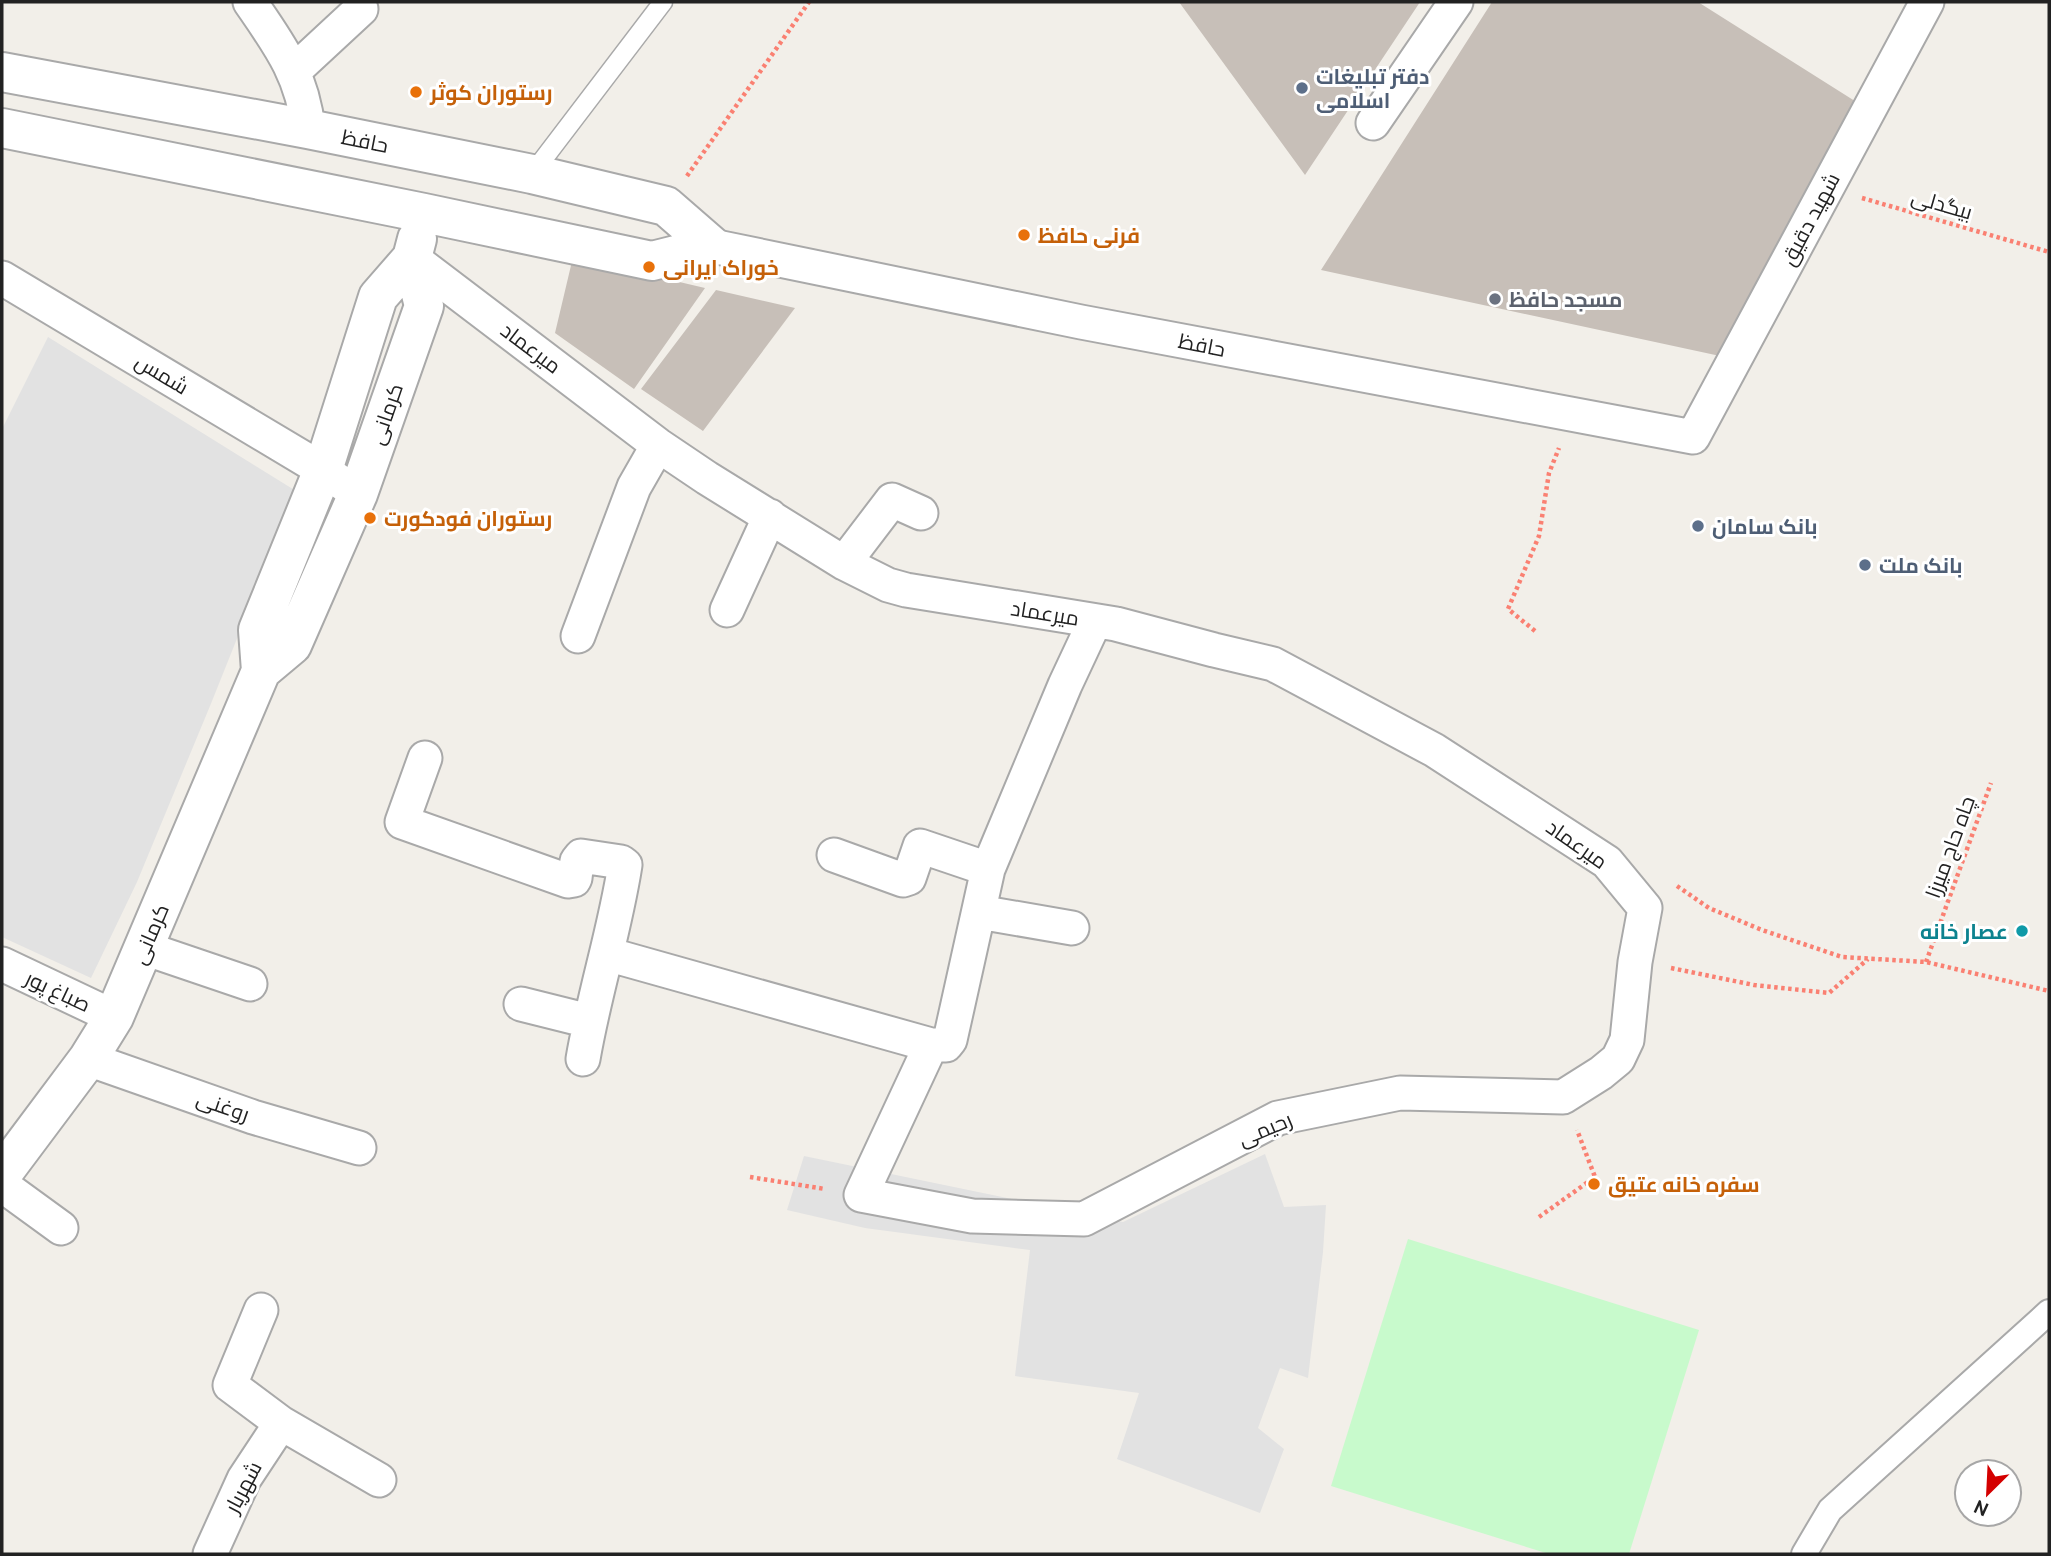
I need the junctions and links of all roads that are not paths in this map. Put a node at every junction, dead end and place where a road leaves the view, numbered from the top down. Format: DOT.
graph roads {
  1 [pos="250,2"];
  2 [pos="663,2"];
  3 [pos="1456,2"];
  4 [pos="1927,2"];
  5 [pos="362,9"];
  6 [pos="2,72"];
  7 [pos="293,72"];
  8 [pos="1373,123"];
  9 [pos="2,128"];
  10 [pos="308,129"];
  11 [pos="532,174"];
  12 [pos="424,213"];
  13 [pos="712,246"];
  14 [pos="412,258"];
  15 [pos="2,278"];
  16 [pos="1693,437"];
  17 [pos="658,445"];
  18 [pos="323,470"];
  19 [pos="358,494"];
  20 [pos="921,513"];
  21 [pos="770,516"];
  22 [pos="844,563"];
  23 [pos="727,610"];
  24 [pos="1095,621"];
  25 [pos="578,636"];
  26 [pos="261,671"];
  27 [pos="425,758"];
  28 [pos="834,855"];
  29 [pos="988,869"];
  30 [pos="979,912"];
  31 [pos="1072,928"];
  32 [pos="144,948"];
  33 [pos="607,954"];
  34 [pos="2,964"];
  35 [pos="250,985"];
  36 [pos="521,1004"];
  37 [pos="114,1017"];
  38 [pos="589,1021"];
  39 [pos="930,1045"];
  40 [pos="88,1059"];
  41 [pos="583,1059"];
  42 [pos="1563,1097"];
  43 [pos="359,1148"];
  44 [pos="2,1174"];
  45 [pos="2,1185"];
  46 [pos="61,1228"];
  47 [pos="261,1310"];
  48 [pos="2049,1312"];
  49 [pos="281,1423"];
  50 [pos="379,1480"];
  51 [pos="220,1552"];
  52 [pos="1804,1554"];
  1 -- 7 [label="street"];
  2 -- 11 [label="lane"];
  3 -- 8 [label="street"];
  4 -- 16 [label="street, شهید دقیق"];
  5 -- 7 [label="street"];
  6 -- 10 [label="street, حافظ"];
  7 -- 10 [label="street"];
  9 -- 12 [label="street, حافظ"];
  10 -- 11 [label="street, حافظ"];
  11 -- 13 [label="street, حافظ"];
  12 -- 13 [label="street, حافظ"];
  12 -- 14 [label="street, کرمانی"];
  13 -- 16 [label="street, حافظ"];
  14 -- 17 [label="street, میرعماد"];
  14 -- 18 [label="street, کرمانی"];
  14 -- 19 [label="street, کرمانی"];
  15 -- 18 [label="street, شمس"];
  17 -- 21 [label="street, میرعماد"];
  17 -- 25 [label="street"];
  18 -- 19 [label="street, شمس"];
  18 -- 26 [label="street, کرمانی"];
  19 -- 26 [label="street, کرمانی"];
  20 -- 22 [label="street"];
  21 -- 22 [label="street, میرعماد"];
  21 -- 23 [label="street"];
  22 -- 24 [label="street, میرعماد"];
  24 -- 29 [label="street"];
  24 -- 42 [label="street, میرعماد"];
  26 -- 32 [label="street, کرمانی"];
  27 -- 33 [label="street"];
  28 -- 29 [label="street"];
  29 -- 30 [label="street"];
  30 -- 31 [label="street"];
  30 -- 39 [label="street"];
  32 -- 35 [label="street"];
  32 -- 37 [label="street, کرمانی"];
  33 -- 38 [label="street"];
  33 -- 39 [label="street"];
  34 -- 37 [label="street, صباغ پور"];
  36 -- 38 [label="street"];
  37 -- 40 [label="street, کرمانی"];
  38 -- 41 [label="street"];
  39 -- 42 [label="street, رحیمی"];
  40 -- 43 [label="street, روغنی"];
  40 -- 44 [label="street, کرمانی"];
  45 -- 46 [label="street"];
  47 -- 49 [label="street"];
  48 -- 52 [label="street"];
  49 -- 50 [label="street"];
  49 -- 51 [label="street, شهریار"];
}
